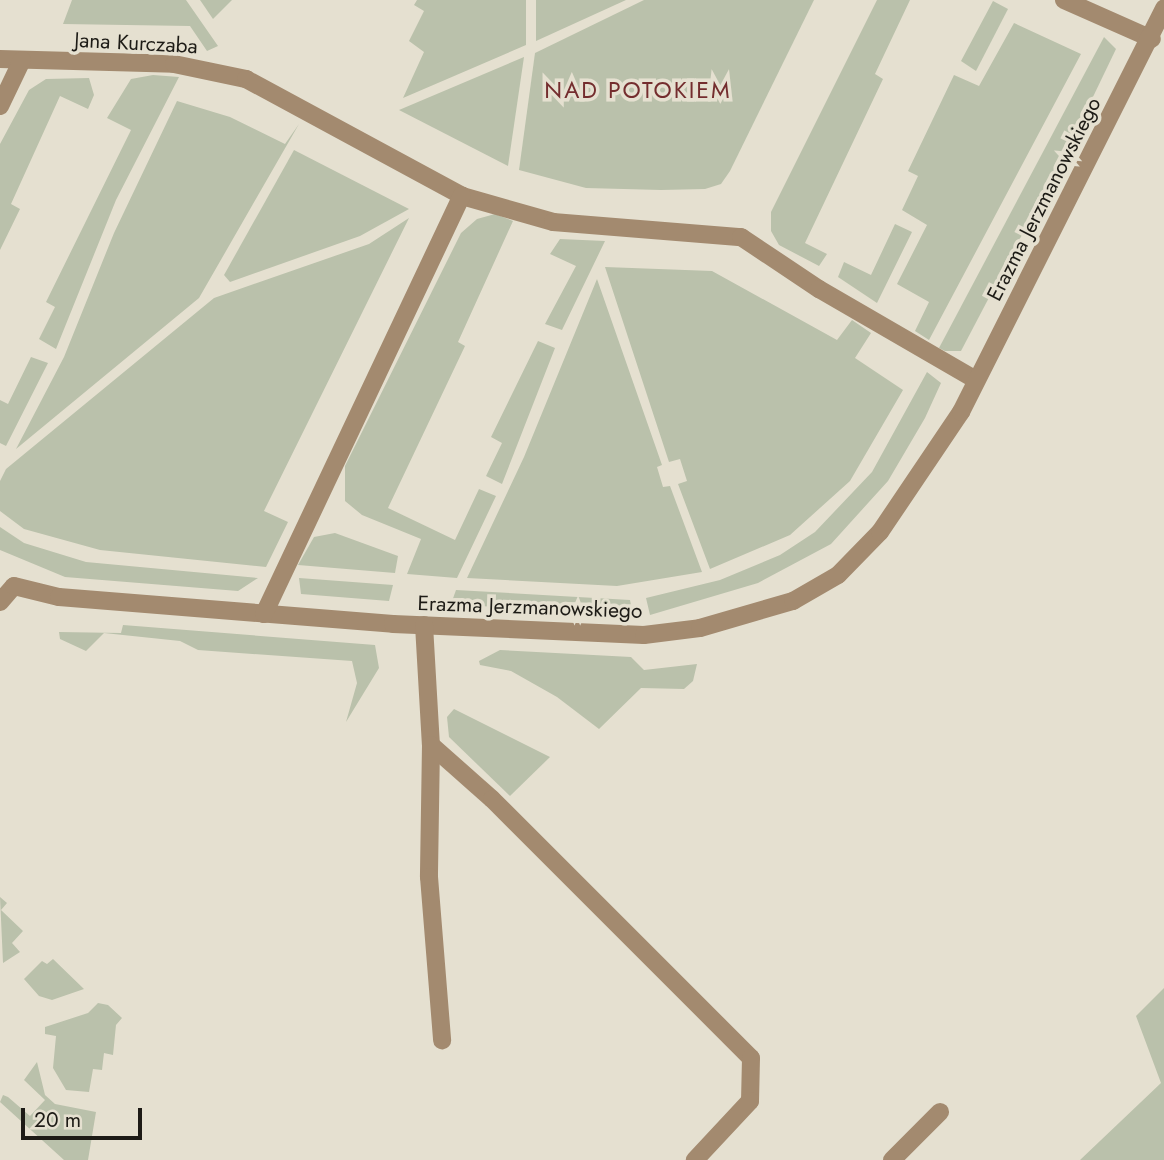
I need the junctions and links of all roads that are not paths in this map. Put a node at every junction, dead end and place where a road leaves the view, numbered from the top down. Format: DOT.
graph roads {
  1 [pos="1064,0"];
  2 [pos="1164,8"];
  3 [pos="1152,39"];
  4 [pos="0,59"];
  5 [pos="22,60"];
  6 [pos="0,106"];
  7 [pos="462,196"];
  8 [pos="976,380"];
  9 [pos="7,581"];
  10 [pos="0,602"];
  11 [pos="264,614"];
  12 [pos="424,625"];
  13 [pos="431,745"];
  14 [pos="442,1040"];
  15 [pos="940,1112"];
  16 [pos="695,1160"];
  17 [pos="892,1160"];
  1 -- 3 [label="street"];
  2 -- 3 [label="street, Erazma Jerzmanowskiego"];
  3 -- 8 [label="street, Erazma Jerzmanowskiego"];
  4 -- 5 [label="street, Jana Kurczaba"];
  5 -- 6 [label="street"];
  5 -- 7 [label="street, Jana Kurczaba"];
  7 -- 8 [label="street"];
  7 -- 11 [label="street"];
  8 -- 12 [label="street, Erazma Jerzmanowskiego"];
  9 -- 10 [label="street, Erazma Jerzmanowskiego"];
  9 -- 11 [label="street, Erazma Jerzmanowskiego"];
  11 -- 12 [label="street, Erazma Jerzmanowskiego"];
  12 -- 13 [label="street"];
  13 -- 14 [label="street"];
  13 -- 16 [label="street"];
  15 -- 17 [label="street"];
}
